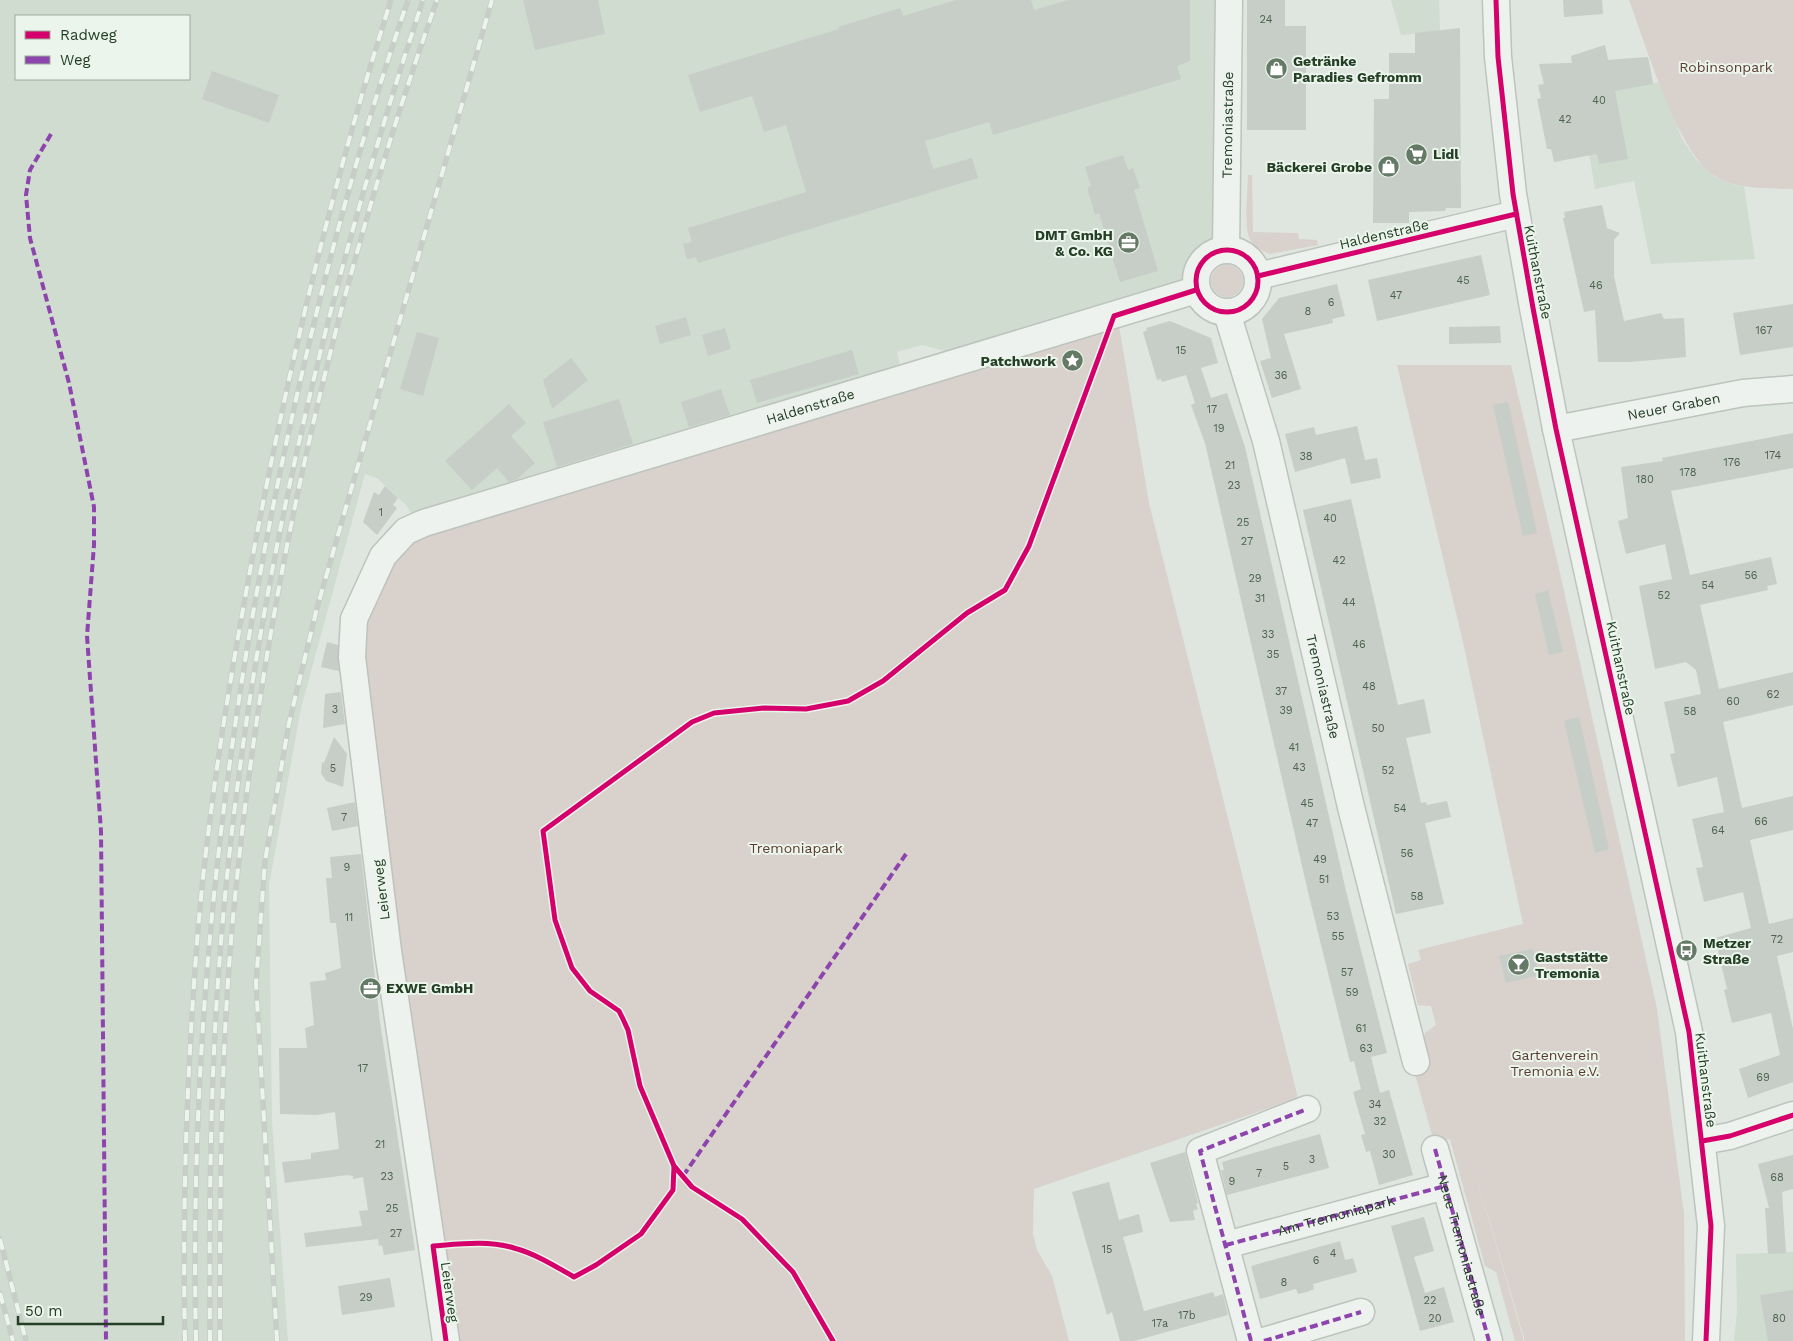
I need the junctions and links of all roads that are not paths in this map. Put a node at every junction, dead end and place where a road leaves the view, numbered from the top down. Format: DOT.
graph roads {
  1 [pos="1229,0"];
  2 [pos="1496,0"];
  3 [pos="1516,214"];
  4 [pos="1226,250"];
  5 [pos="1258,276"];
  6 [pos="1196,290"];
  7 [pos="1227,313"];
  8 [pos="1793,389"];
  9 [pos="1556,429"];
  10 [pos="424,523"];
  11 [pos="1416,1062"];
  12 [pos="1307,1109"];
  13 [pos="1793,1116"];
  14 [pos="1702,1141"];
  15 [pos="1435,1149"];
  16 [pos="1445,1186"];
  17 [pos="1226,1245"];
  18 [pos="1361,1312"];
  19 [pos="446,1341"];
  20 [pos="1251,1341"];
  21 [pos="1264,1341"];
  22 [pos="1489,1341"];
  23 [pos="1706,1341"];
  1 -- 4 [label="street, Tremoniastraße"];
  2 -- 3 [label="street, Kuithanstraße"];
  3 -- 5 [label="street, Haldenstraße"];
  3 -- 9 [label="street, Kuithanstraße"];
  4 -- 5 [label="street"];
  4 -- 6 [label="street"];
  5 -- 7 [label="street"];
  6 -- 7 [label="street"];
  6 -- 10 [label="street, Haldenstraße"];
  7 -- 11 [label="street, Tremoniastraße"];
  8 -- 9 [label="street, Neuer Graben"];
  9 -- 14 [label="street, Kuithanstraße"];
  10 -- 19 [label="street, Leierweg"];
  12 -- 17 [label="street"];
  13 -- 14 [label="street"];
  14 -- 23 [label="street, Kuithanstraße"];
  15 -- 16 [label="street, Neue Tremoniastraße"];
  16 -- 17 [label="street, Am Tremoniapark"];
  16 -- 22 [label="street, Neue Tremoniastraße"];
  17 -- 20 [label="street"];
  18 -- 21 [label="street"];
}
